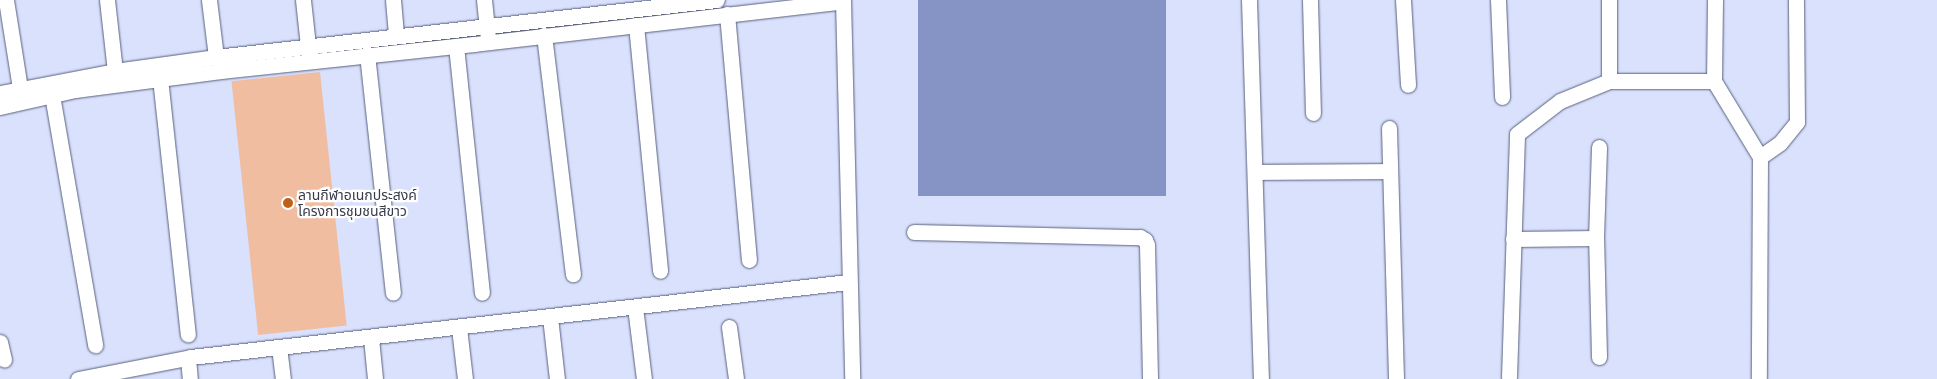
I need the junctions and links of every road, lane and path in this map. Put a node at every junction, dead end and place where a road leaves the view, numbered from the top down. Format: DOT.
graph roads {
  1 [pos="6,0"];
  2 [pos="107,0"];
  3 [pos="209,0"];
  4 [pos="303,0"];
  5 [pos="393,0"];
  6 [pos="484,0"];
  7 [pos="718,0"];
  8 [pos="843,0"];
  9 [pos="1249,0"];
  10 [pos="1310,0"];
  11 [pos="1403,0"];
  12 [pos="1498,0"];
  13 [pos="1608,0"];
  14 [pos="1716,0"];
  15 [pos="1796,0"];
  16 [pos="666,3"];
  17 [pos="577,8"];
  18 [pos="727,14"];
  19 [pos="668,22"];
  20 [pos="636,25"];
  21 [pos="487,27"];
  22 [pos="544,35"];
  23 [pos="396,36"];
  24 [pos="489,43"];
  25 [pos="308,46"];
  26 [pos="456,46"];
  27 [pos="367,54"];
  28 [pos="216,58"];
  29 [pos="310,61"];
  30 [pos="115,71"];
  31 [pos="160,72"];
  32 [pos="1609,81"];
  33 [pos="1714,81"];
  34 [pos="1408,85"];
  35 [pos="20,88"];
  36 [pos="0,93"];
  37 [pos="52,95"];
  38 [pos="1502,97"];
  39 [pos="0,107"];
  40 [pos="1313,113"];
  41 [pos="1389,128"];
  42 [pos="1599,147"];
  43 [pos="1760,156"];
  44 [pos="1390,171"];
  45 [pos="1255,172"];
  46 [pos="914,232"];
  47 [pos="1596,238"];
  48 [pos="1513,239"];
  49 [pos="749,260"];
  50 [pos="660,271"];
  51 [pos="573,274"];
  52 [pos="848,282"];
  53 [pos="393,293"];
  54 [pos="482,293"];
  55 [pos="635,307"];
  56 [pos="550,317"];
  57 [pos="729,327"];
  58 [pos="459,328"];
  59 [pos="188,334"];
  60 [pos="371,338"];
  61 [pos="0,342"];
  62 [pos="95,345"];
  63 [pos="279,347"];
  64 [pos="1599,357"];
  65 [pos="188,358"];
  66 [pos="4,360"];
  67 [pos="1509,377"];
  68 [pos="78,379"];
  69 [pos="190,379"];
  70 [pos="283,379"];
  71 [pos="375,379"];
  72 [pos="464,379"];
  73 [pos="557,379"];
  74 [pos="644,379"];
  75 [pos="736,379"];
  76 [pos="852,379"];
  77 [pos="1150,379"];
  78 [pos="1261,379"];
  79 [pos="1396,379"];
  80 [pos="1759,379"];
  1 -- 35 [label="street"];
  2 -- 30 [label="street"];
  3 -- 28 [label="street"];
  4 -- 25 [label="street"];
  5 -- 23 [label="street"];
  6 -- 21 [label="street"];
  7 -- 16 [label="street"];
  8 -- 18 [label="street"];
  8 -- 52 [label="street"];
  9 -- 45 [label="street"];
  10 -- 40 [label="street"];
  11 -- 34 [label="street"];
  12 -- 38 [label="street"];
  13 -- 32 [label="street"];
  14 -- 33 [label="street"];
  15 -- 43 [label="street"];
  16 -- 17 [label="street"];
  16 -- 19 [label="street"];
  17 -- 21 [label="street"];
  18 -- 19 [label="street"];
  18 -- 49 [label="street"];
  19 -- 20 [label="street"];
  20 -- 22 [label="street"];
  20 -- 50 [label="street"];
  21 -- 23 [label="street"];
  21 -- 24 [label="street"];
  22 -- 24 [label="street"];
  22 -- 51 [label="street"];
  23 -- 25 [label="street"];
  24 -- 26 [label="street"];
  25 -- 28 [label="street"];
  25 -- 29 [label="street"];
  26 -- 27 [label="street"];
  26 -- 54 [label="street"];
  27 -- 29 [label="street"];
  27 -- 53 [label="street"];
  28 -- 31 [label="street"];
  29 -- 31 [label="street"];
  30 -- 31 [label="street"];
  30 -- 35 [label="street"];
  31 -- 37 [label="street"];
  31 -- 59 [label="street"];
  32 -- 33 [label="street"];
  32 -- 48 [label="street"];
  33 -- 43 [label="street"];
  35 -- 36 [label="street"];
  37 -- 39 [label="street"];
  37 -- 62 [label="street"];
  41 -- 44 [label="street"];
  42 -- 47 [label="street"];
  43 -- 80 [label="street"];
  44 -- 45 [label="street"];
  44 -- 79 [label="street"];
  45 -- 78 [label="street"];
  46 -- 77 [label="street"];
  47 -- 48 [label="street"];
  47 -- 64 [label="street"];
  48 -- 67 [label="street"];
  52 -- 55 [label="street"];
  52 -- 76 [label="street"];
  55 -- 56 [label="street"];
  55 -- 74 [label="street"];
  56 -- 58 [label="street"];
  56 -- 73 [label="street"];
  57 -- 75 [label="street"];
  58 -- 60 [label="street"];
  58 -- 72 [label="street"];
  60 -- 63 [label="street"];
  60 -- 71 [label="street"];
  61 -- 66 [label="street"];
  63 -- 65 [label="street"];
  63 -- 70 [label="street"];
  65 -- 68 [label="street"];
  65 -- 69 [label="street"];
}
